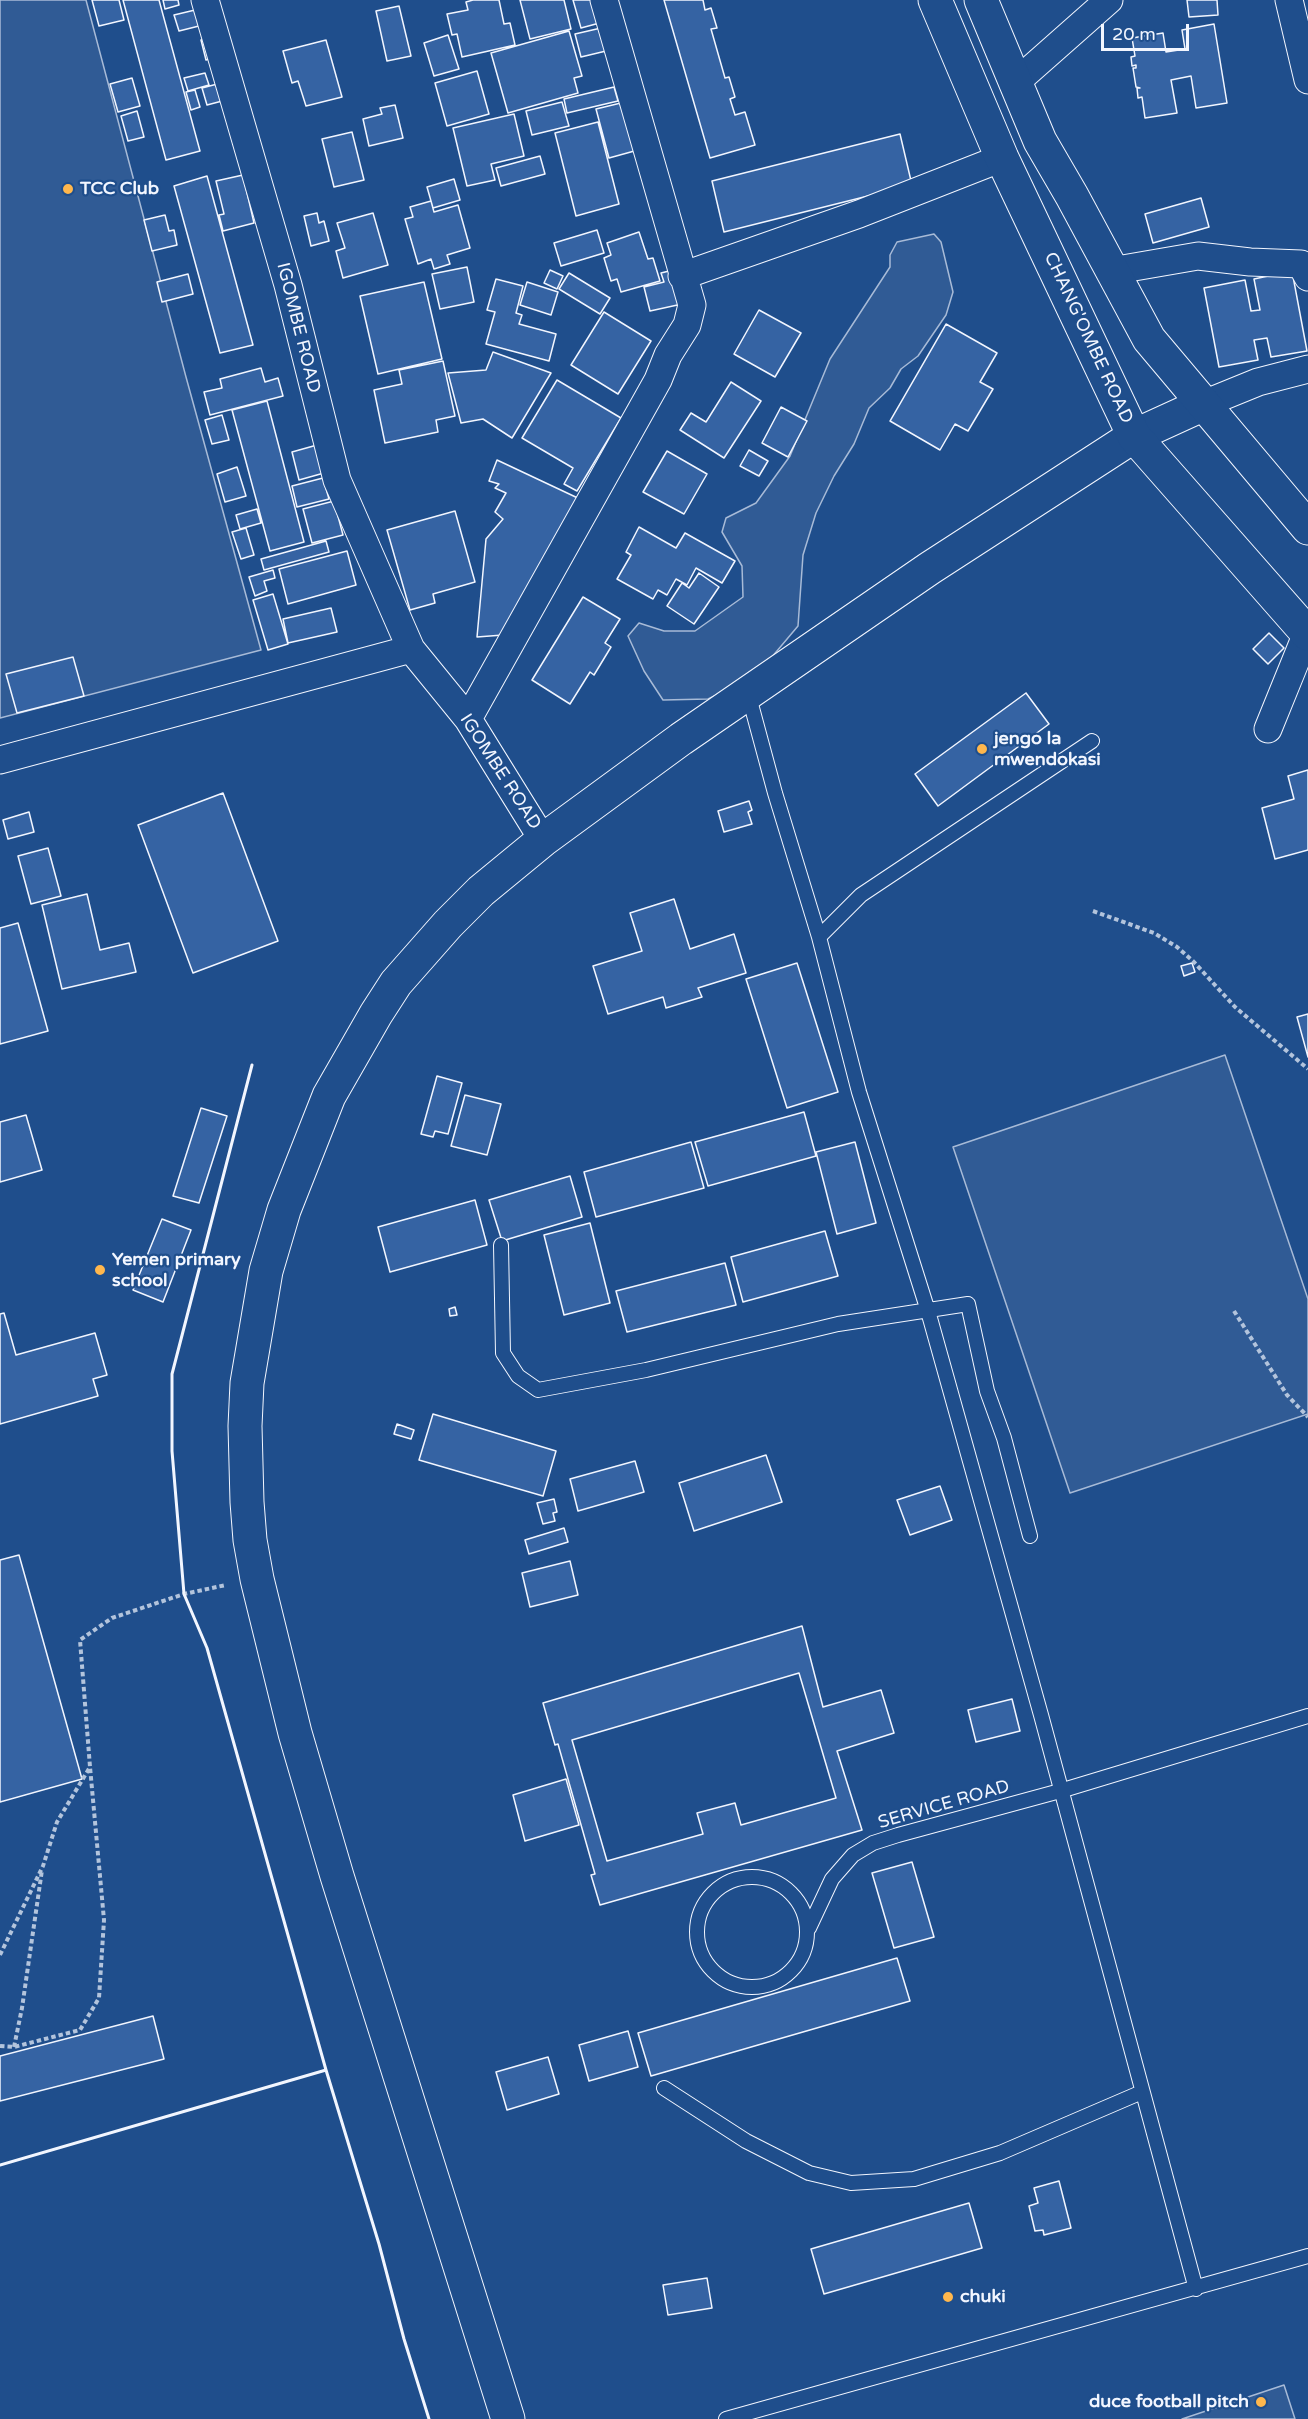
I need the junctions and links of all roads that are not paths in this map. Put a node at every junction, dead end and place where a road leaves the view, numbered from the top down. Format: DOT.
graph roads {
  1 [pos="205,0"];
  2 [pos="603,0"];
  3 [pos="935,0"];
  4 [pos="981,0"];
  5 [pos="1109,0"];
  6 [pos="1289,0"];
  7 [pos="1308,80"];
  8 [pos="1015,83"];
  9 [pos="1002,158"];
  10 [pos="1111,271"];
  11 [pos="682,276"];
  12 [pos="1308,277"];
  13 [pos="1308,369"];
  14 [pos="1204,404"];
  15 [pos="1134,436"];
  16 [pos="1308,528"];
  17 [pos="1308,633"];
  18 [pos="411,649"];
  19 [pos="748,692"];
  20 [pos="468,719"];
  21 [pos="1268,729"];
  22 [pos="1092,741"];
  23 [pos="0,760"];
  24 [pos="543,840"];
  25 [pos="819,937"];
  26 [pos="501,1245"];
  27 [pos="928,1311"];
  28 [pos="1030,1536"];
  29 [pos="1308,1716"];
  30 [pos="1060,1791"];
  31 [pos="809,1928"];
  32 [pos="664,2088"];
  33 [pos="1142,2092"];
  34 [pos="1308,2256"];
  35 [pos="1196,2289"];
  36 [pos="508,2419"];
  37 [pos="726,2419"];
  1 -- 18 [label="street, IGOMBE ROAD"];
  2 -- 11 [label="street"];
  3 -- 9 [label="street, CHANG'OMBE ROAD"];
  4 -- 8 [label="street"];
  5 -- 8 [label="street"];
  6 -- 7 [label="street"];
  8 -- 10 [label="street"];
  9 -- 11 [label="street"];
  9 -- 15 [label="street, CHANG'OMBE ROAD"];
  10 -- 12 [label="street"];
  10 -- 14 [label="street"];
  11 -- 20 [label="street"];
  13 -- 14 [label="street"];
  14 -- 15 [label="street"];
  14 -- 16 [label="street"];
  15 -- 17 [label="street, CHANG'OMBE ROAD"];
  15 -- 19 [label="street"];
  17 -- 21 [label="street"];
  18 -- 20 [label="street, IGOMBE ROAD"];
  18 -- 23 [label="street"];
  19 -- 24 [label="street"];
  19 -- 25 [label="lane"];
  20 -- 24 [label="street, IGOMBE ROAD"];
  22 -- 25 [label="lane"];
  24 -- 36 [label="street"];
  25 -- 27 [label="lane"];
  26 -- 27 [label="lane"];
  27 -- 28 [label="lane"];
  27 -- 30 [label="lane"];
  29 -- 30 [label="lane, SERVICE ROAD"];
  30 -- 31 [label="lane, SERVICE ROAD"];
  30 -- 33 [label="lane"];
  31 -- 31 [label="lane, SERVICE ROAD"];
  32 -- 33 [label="lane"];
  33 -- 35 [label="lane"];
  34 -- 35 [label="lane"];
  35 -- 37 [label="lane"];
}
